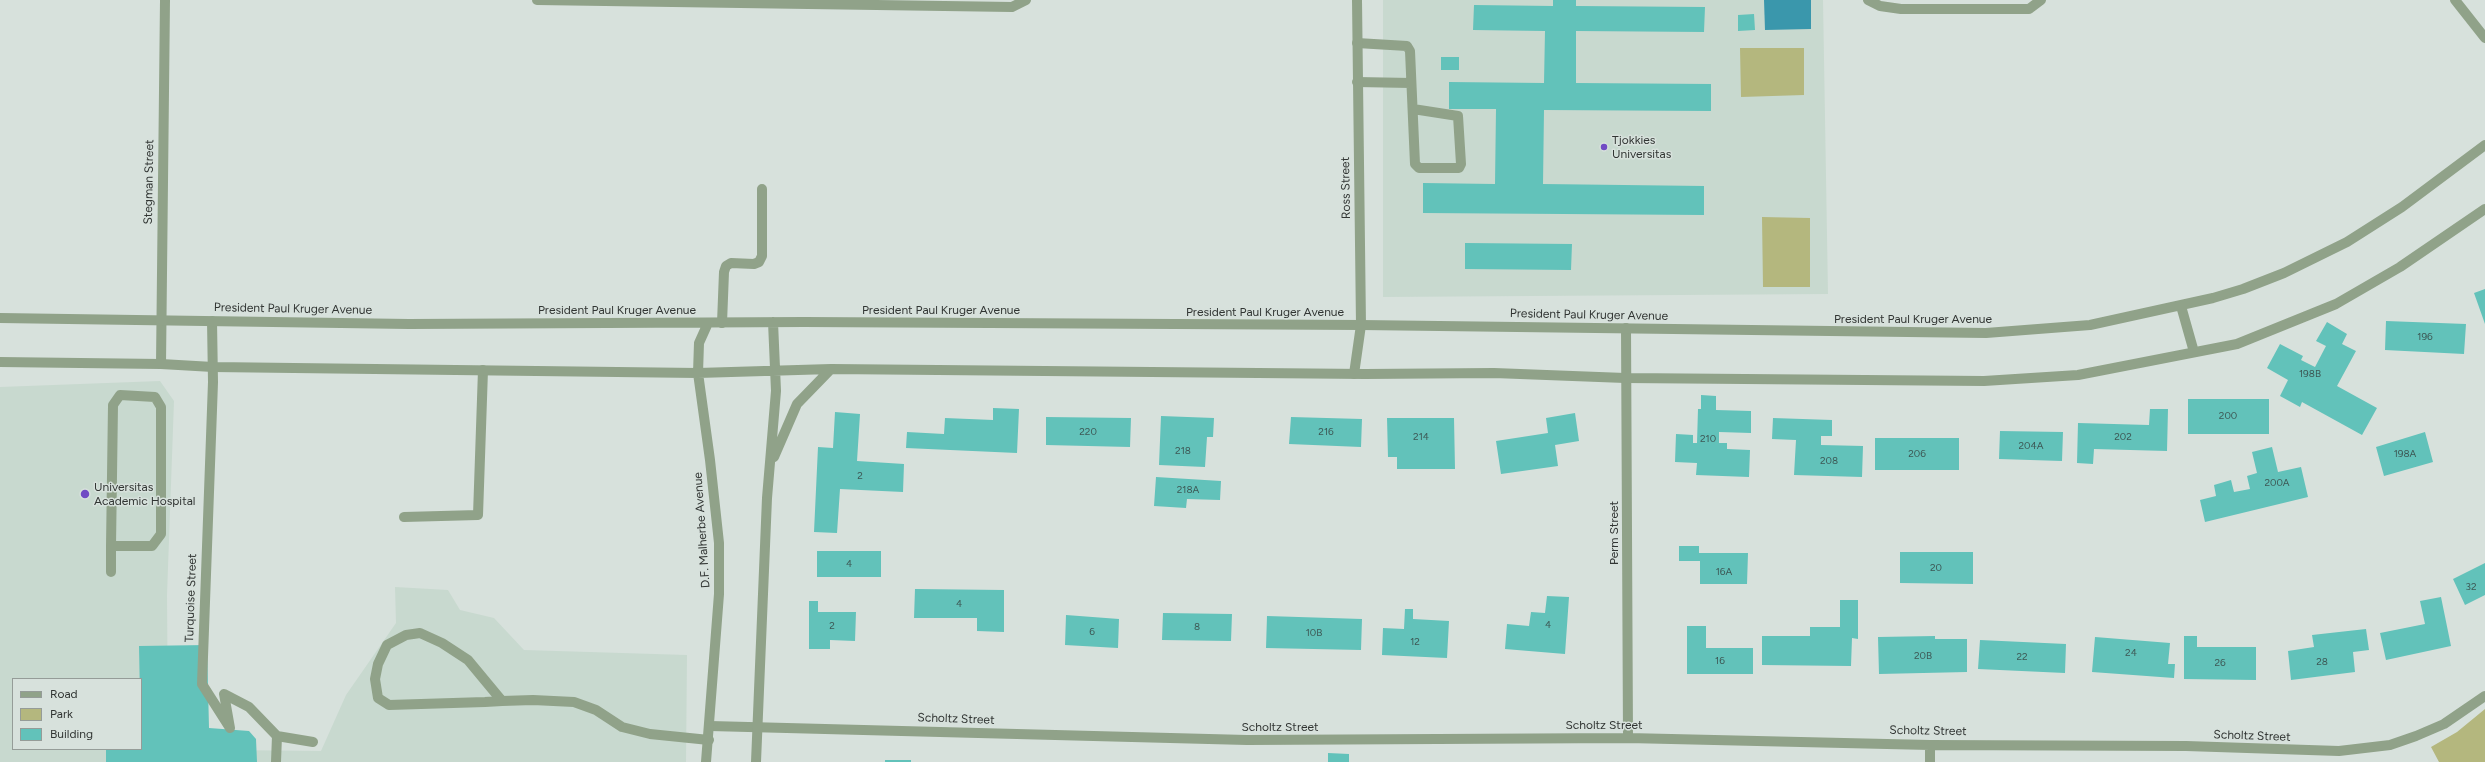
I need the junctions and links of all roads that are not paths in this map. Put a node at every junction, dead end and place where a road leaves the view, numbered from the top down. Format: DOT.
graph roads {
  1 [pos="165,0"];
  2 [pos="537,0"];
  3 [pos="1026,0"];
  4 [pos="1357,0"];
  5 [pos="1868,0"];
  6 [pos="2041,0"];
  7 [pos="2455,0"];
  8 [pos="2485,38"];
  9 [pos="1356,43"];
  10 [pos="1357,82"];
  11 [pos="1411,83"];
  12 [pos="1413,109"];
  13 [pos="2485,145"];
  14 [pos="762,189"];
  15 [pos="2485,209"];
  16 [pos="2181,306"];
  17 [pos="0,318"];
  18 [pos="160,320"];
  19 [pos="212,321"];
  20 [pos="773,322"];
  21 [pos="708,323"];
  22 [pos="722,323"];
  23 [pos="1361,325"];
  24 [pos="1626,328"];
  25 [pos="2194,352"];
  26 [pos="0,362"];
  27 [pos="161,364"];
  28 [pos="213,367"];
  29 [pos="831,369"];
  30 [pos="483,370"];
  31 [pos="777,370"];
  32 [pos="698,373"];
  33 [pos="1354,374"];
  34 [pos="1625,378"];
  35 [pos="771,465"];
  36 [pos="404,517"];
  37 [pos="111,546"];
  38 [pos="112,572"];
  39 [pos="2485,696"];
  40 [pos="502,701"];
  41 [pos="710,726"];
  42 [pos="759,727"];
  43 [pos="277,736"];
  44 [pos="1628,738"];
  45 [pos="709,740"];
  46 [pos="313,742"];
  47 [pos="1930,745"];
  48 [pos="276,762"];
  49 [pos="706,762"];
  50 [pos="756,762"];
  51 [pos="1930,762"];
  1 -- 18 [label="street, Stegman Street"];
  2 -- 3 [label="street"];
  4 -- 9 [label="street, Ross Street"];
  5 -- 6 [label="street"];
  7 -- 8 [label="street"];
  9 -- 10 [label="street, Ross Street"];
  9 -- 11 [label="street"];
  10 -- 11 [label="street"];
  10 -- 23 [label="street, Ross Street"];
  11 -- 12 [label="street"];
  12 -- 12 [label="street"];
  13 -- 16 [label="street, President Paul Kruger Avenue"];
  14 -- 22 [label="street"];
  15 -- 25 [label="street"];
  16 -- 24 [label="street, President Paul Kruger Avenue"];
  16 -- 25 [label="street"];
  17 -- 18 [label="street, President Paul Kruger Avenue"];
  18 -- 19 [label="street, President Paul Kruger Avenue"];
  18 -- 27 [label="street, Stegman Street"];
  19 -- 21 [label="street, President Paul Kruger Avenue"];
  19 -- 28 [label="street, Turquoise Street"];
  20 -- 22 [label="street, President Paul Kruger Avenue"];
  20 -- 23 [label="street, President Paul Kruger Avenue"];
  20 -- 31 [label="street"];
  21 -- 22 [label="street, President Paul Kruger Avenue"];
  21 -- 32 [label="street, D.F. Malherbe Avenue"];
  23 -- 24 [label="street, President Paul Kruger Avenue"];
  23 -- 33 [label="street, Ross Street"];
  24 -- 34 [label="street, Perm Street"];
  25 -- 34 [label="street"];
  26 -- 27 [label="street"];
  27 -- 28 [label="street"];
  28 -- 30 [label="street"];
  28 -- 43 [label="street, Turquoise Street"];
  29 -- 31 [label="street"];
  29 -- 33 [label="street"];
  29 -- 35 [label="street"];
  30 -- 32 [label="street"];
  30 -- 36 [label="street"];
  31 -- 32 [label="street"];
  31 -- 35 [label="street"];
  32 -- 41 [label="street, D.F. Malherbe Avenue"];
  33 -- 34 [label="street"];
  34 -- 44 [label="street, Perm Street"];
  35 -- 42 [label="street"];
  37 -- 37 [label="street"];
  37 -- 38 [label="street"];
  39 -- 47 [label="street, Scholtz Street"];
  40 -- 40 [label="street"];
  40 -- 45 [label="street"];
  41 -- 42 [label="street, Scholtz Street"];
  41 -- 45 [label="street, D.F. Malherbe Avenue"];
  42 -- 44 [label="street, Scholtz Street"];
  42 -- 50 [label="street"];
  43 -- 46 [label="street"];
  43 -- 48 [label="street"];
  44 -- 47 [label="street, Scholtz Street"];
  45 -- 49 [label="street, D.F. Malherbe Avenue"];
  47 -- 51 [label="street"];
}
